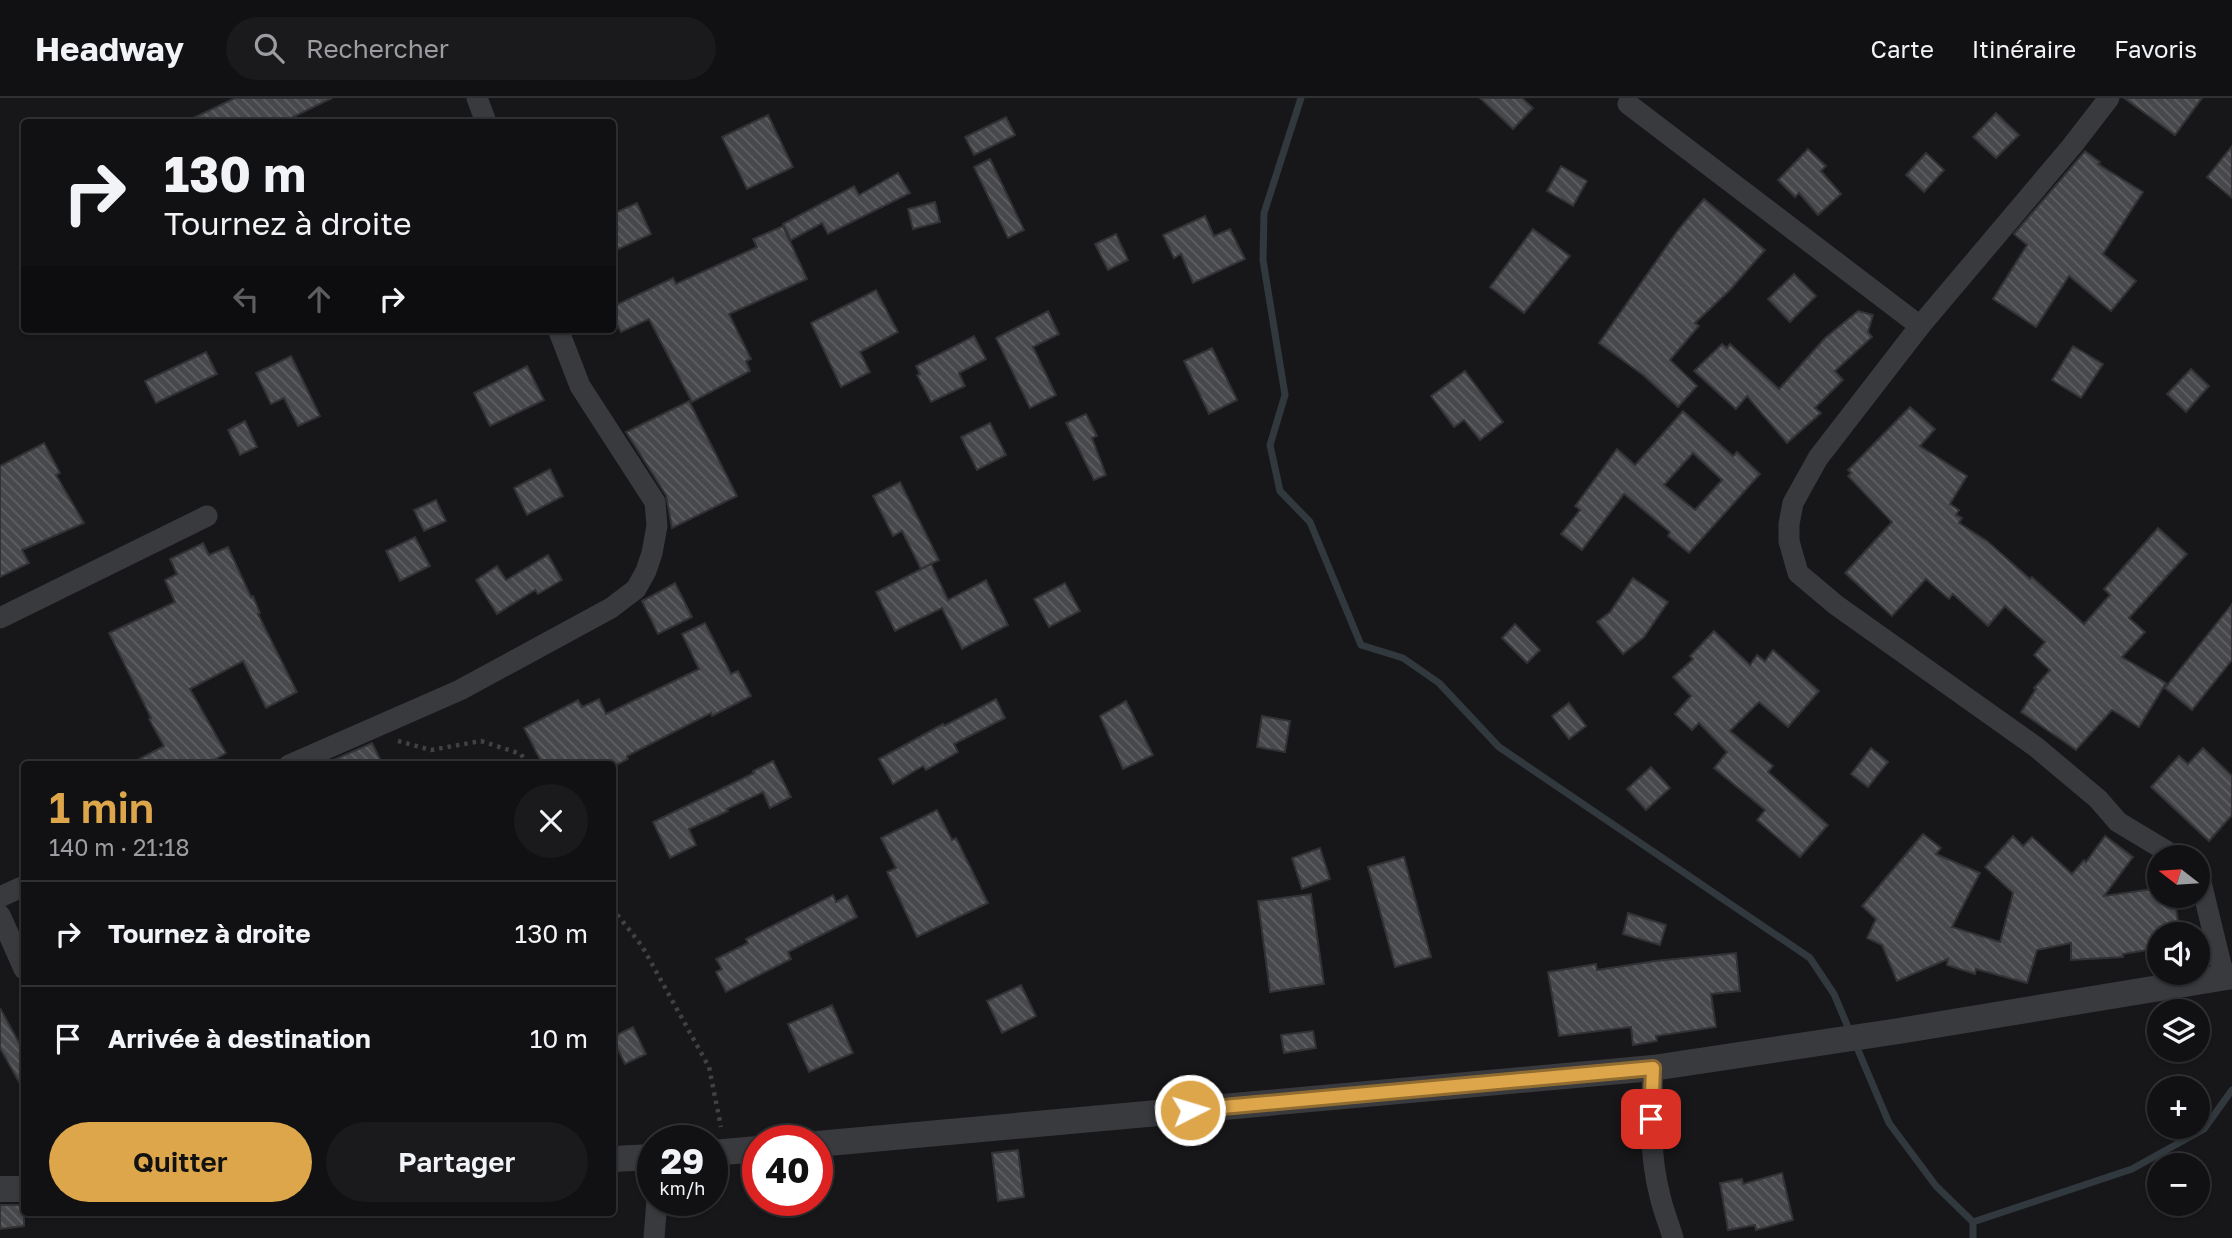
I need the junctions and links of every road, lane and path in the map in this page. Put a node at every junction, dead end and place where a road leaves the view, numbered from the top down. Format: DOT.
graph roads {
  1 [pos="477,98"];
  2 [pos="2109,98"];
  3 [pos="1628,104"];
  4 [pos="485,119"];
  5 [pos="1920,326"];
  6 [pos="560,333"];
  7 [pos="207,516"];
  8 [pos="0,618"];
  9 [pos="364,731"];
  10 [pos="298,761"];
  11 [pos="525,761"];
  12 [pos="2156,845"];
  13 [pos="21,887"];
  14 [pos="0,897"];
  15 [pos="2209,908"];
  16 [pos="616,913"];
  17 [pos="0,915"];
  18 [pos="21,962"];
  19 [pos="2228,976"];
  20 [pos="1653,1068"];
  21 [pos="716,1125"];
  22 [pos="833,1143"];
  23 [pos="637,1158"];
  24 [pos="616,1159"];
  25 [pos="0,1189"];
  26 [pos="21,1189"];
  27 [pos="656,1216"];
  28 [pos="654,1238"];
  29 [pos="1673,1238"];
  1 -- 4 [label="street"];
  2 -- 5 [label="street"];
  3 -- 5 [label="street"];
  5 -- 12 [label="street"];
  6 -- 9 [label="street"];
  7 -- 8 [label="street"];
  9 -- 10 [label="street"];
  9 -- 11 [label="path"];
  13 -- 14 [label="street"];
  15 -- 19 [label="street"];
  16 -- 21 [label="path"];
  17 -- 18 [label="street"];
  19 -- 20 [label="street"];
  20 -- 22 [label="street"];
  20 -- 29 [label="street"];
  23 -- 24 [label="street"];
  25 -- 26 [label="street"];
  27 -- 28 [label="street"];
}
